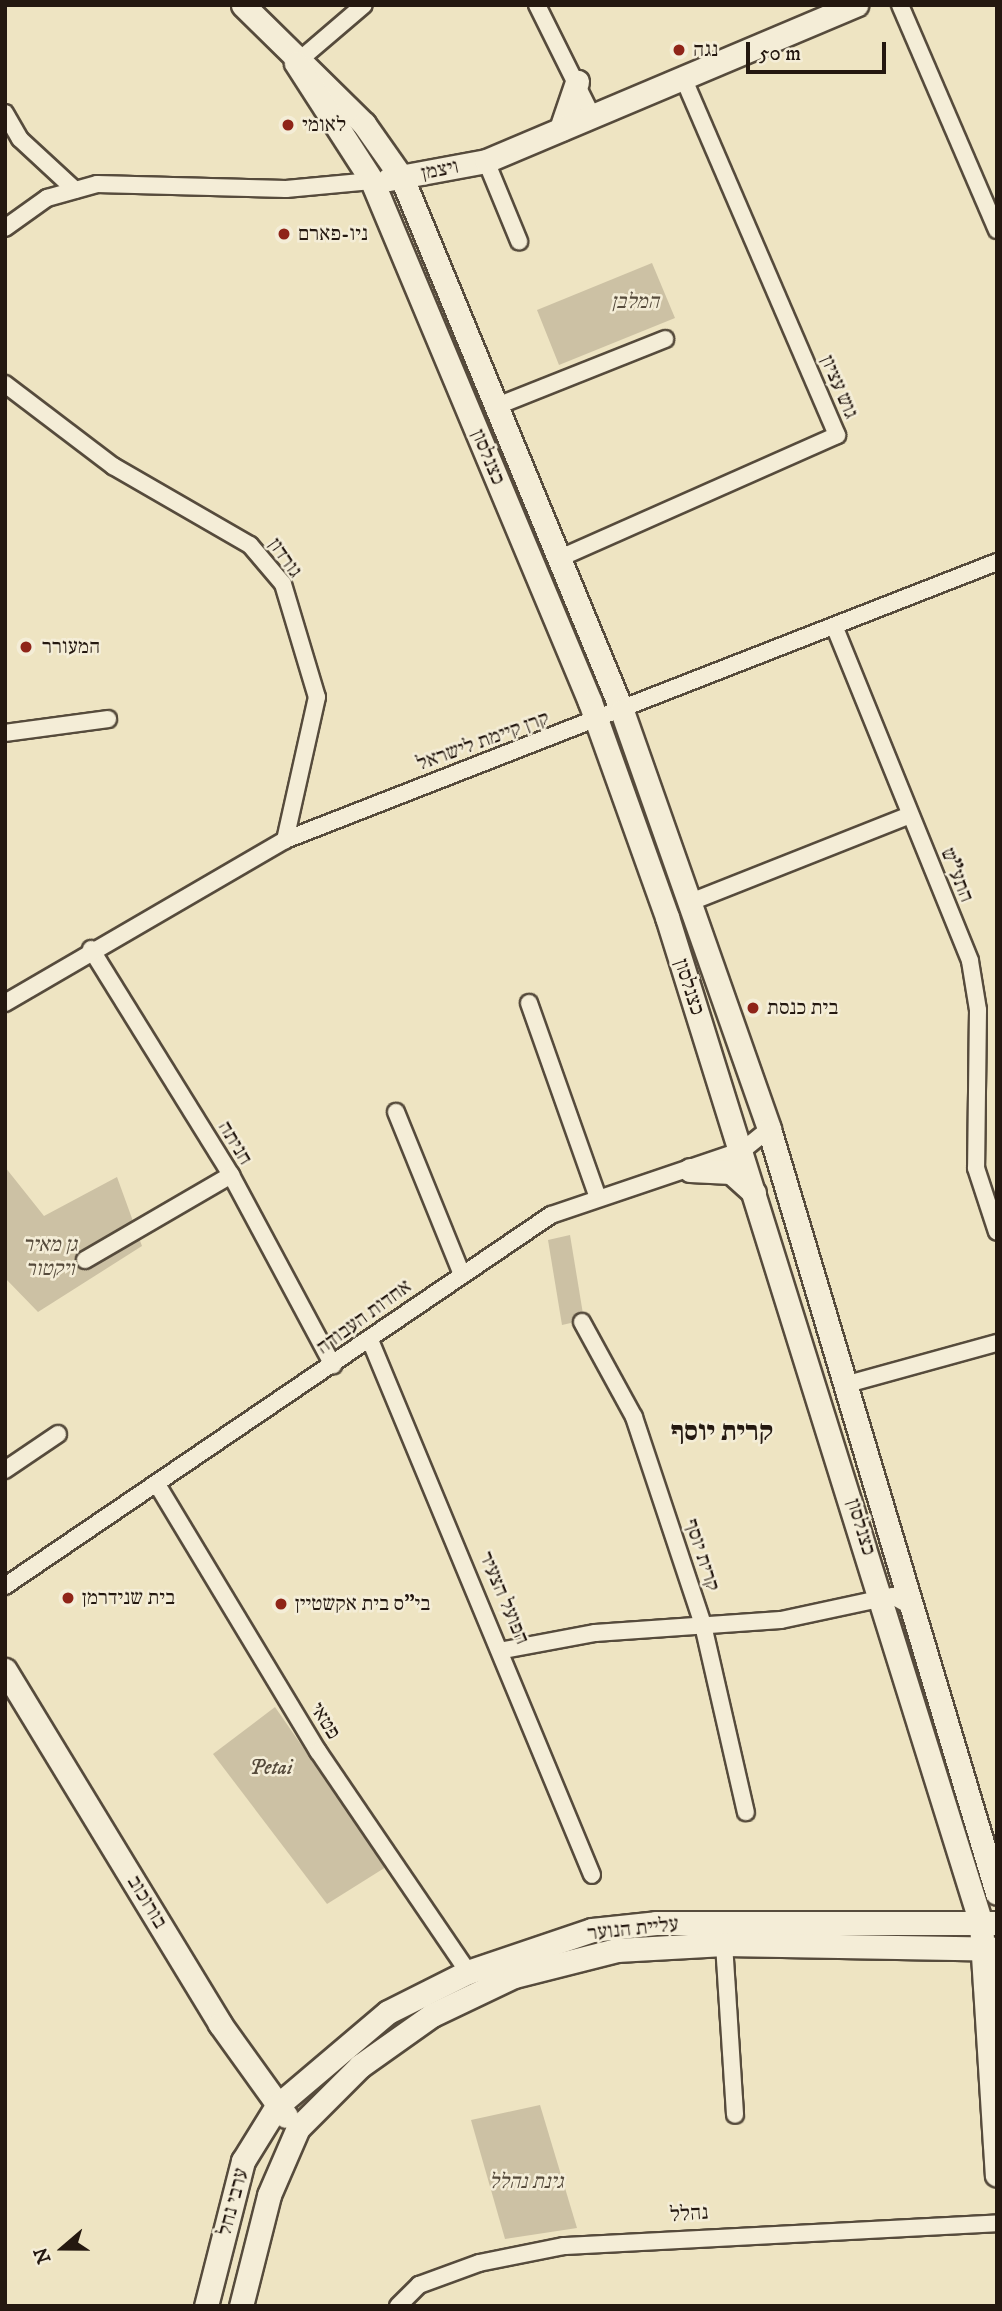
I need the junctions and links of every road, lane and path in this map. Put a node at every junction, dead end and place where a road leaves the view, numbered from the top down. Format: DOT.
graph roads {
  1 [pos="243,5"];
  2 [pos="364,5"];
  3 [pos="537,5"];
  4 [pos="900,5"];
  5 [pos="850,6"];
  6 [pos="296,63"];
  7 [pos="683,78"];
  8 [pos="577,82"];
  9 [pos="5,114"];
  10 [pos="591,114"];
  11 [pos="561,129"];
  12 [pos="486,161"];
  13 [pos="402,178"];
  14 [pos="372,181"];
  15 [pos="75,190"];
  16 [pos="5,228"];
  17 [pos="997,230"];
  18 [pos="519,241"];
  19 [pos="665,339"];
  20 [pos="5,384"];
  21 [pos="497,406"];
  22 [pos="560,558"];
  23 [pos="997,562"];
  24 [pos="835,628"];
  25 [pos="622,711"];
  26 [pos="108,719"];
  27 [pos="596,721"];
  28 [pos="5,733"];
  29 [pos="910,815"];
  30 [pos="285,839"];
  31 [pos="693,901"];
  32 [pos="91,949"];
  33 [pos="5,1003"];
  34 [pos="529,1003"];
  35 [pos="396,1112"];
  36 [pos="769,1129"];
  37 [pos="743,1150"];
  38 [pos="690,1170"];
  39 [pos="231,1175"];
  40 [pos="598,1198"];
  41 [pos="759,1202"];
  42 [pos="997,1232"];
  43 [pos="85,1260"];
  44 [pos="461,1272"];
  45 [pos="582,1322"];
  46 [pos="370,1340"];
  47 [pos="997,1343"];
  48 [pos="333,1365"];
  49 [pos="844,1385"];
  50 [pos="58,1434"];
  51 [pos="5,1470"];
  52 [pos="158,1486"];
  53 [pos="5,1586"];
  54 [pos="883,1597"];
  55 [pos="910,1606"];
  56 [pos="703,1625"];
  57 [pos="503,1650"];
  58 [pos="5,1670"];
  59 [pos="746,1812"];
  60 [pos="592,1875"];
  61 [pos="997,1893"];
  62 [pos="989,1923"];
  63 [pos="724,1944"];
  64 [pos="990,1950"];
  65 [pos="468,1972"];
  66 [pos="277,2106"];
  67 [pos="735,2115"];
  68 [pos="298,2128"];
  69 [pos="997,2174"];
  70 [pos="997,2222"];
  71 [pos="206,2306"];
  72 [pos="241,2306"];
  73 [pos="398,2306"];
  1 -- 6 [label="street, כצנלסון"];
  2 -- 6 [label="street"];
  3 -- 8 [label="street"];
  4 -- 17 [label="street"];
  5 -- 7 [label="street, ויצמן"];
  6 -- 13 [label="street, כצנלסון"];
  6 -- 14 [label="street, כצנלסון"];
  7 -- 10 [label="street, ויצמן"];
  7 -- 22 [label="street, גוש עציון"];
  8 -- 10 [label="street"];
  8 -- 11 [label="street"];
  9 -- 15 [label="street"];
  10 -- 11 [label="street, ויצמן"];
  11 -- 12 [label="street, ויצמן"];
  12 -- 13 [label="street, ויצמן"];
  12 -- 18 [label="street"];
  13 -- 14 [label="street, ויצמן"];
  13 -- 21 [label="street, כצנלסון"];
  14 -- 15 [label="street, ויצמן"];
  14 -- 27 [label="street, כצנלסון"];
  15 -- 16 [label="street, ויצמן"];
  19 -- 21 [label="street"];
  20 -- 30 [label="street, גורדון"];
  21 -- 22 [label="street, כצנלסון"];
  22 -- 25 [label="street, כצנלסון"];
  23 -- 24 [label="street, קרן קיימת לישראל"];
  24 -- 25 [label="street, קרן קיימת לישראל"];
  24 -- 29 [label="street, התע\"ש"];
  25 -- 27 [label="street, קרן קיימת לישראל"];
  25 -- 31 [label="street, כצנלסון"];
  26 -- 28 [label="street"];
  27 -- 30 [label="street, קרן קיימת לישראל"];
  27 -- 37 [label="street, כצנלסון"];
  29 -- 31 [label="street"];
  29 -- 42 [label="street, התע\"ש"];
  30 -- 32 [label="street, קרן קיימת לישראל"];
  31 -- 36 [label="street, כצנלסון"];
  32 -- 33 [label="street, קרן קיימת לישראל"];
  32 -- 39 [label="street, חניתה"];
  34 -- 40 [label="street"];
  35 -- 44 [label="street"];
  36 -- 37 [label="street, אחדות העבודה"];
  36 -- 49 [label="street, כצנלסון"];
  37 -- 38 [label="street, אחדות העבודה"];
  37 -- 41 [label="street, כצנלסון"];
  38 -- 40 [label="street, אחדות העבודה"];
  38 -- 41 [label="street"];
  39 -- 43 [label="street"];
  39 -- 48 [label="street, חניתה"];
  40 -- 44 [label="street, אחדות העבודה"];
  41 -- 54 [label="street, כצנלסון"];
  44 -- 46 [label="street, אחדות העבודה"];
  45 -- 56 [label="street, קרית יוסף"];
  46 -- 48 [label="street, אחדות העבודה"];
  46 -- 57 [label="street, הפועל הצעיר"];
  47 -- 49 [label="street"];
  48 -- 52 [label="street, אחדות העבודה"];
  49 -- 55 [label="street, כצנלסון"];
  50 -- 51 [label="street"];
  52 -- 53 [label="street, אחדות העבודה"];
  52 -- 65 [label="street, פטאי"];
  54 -- 55 [label="street"];
  54 -- 56 [label="street"];
  54 -- 62 [label="street, כצנלסון"];
  55 -- 61 [label="street, כצנלסון"];
  56 -- 57 [label="street"];
  56 -- 59 [label="street, קרית יוסף"];
  57 -- 60 [label="street, הפועל הצעיר"];
  58 -- 66 [label="street, בורוכוב"];
  62 -- 64 [label="street, כצנלסון"];
  62 -- 65 [label="street, עליית הנוער"];
  63 -- 64 [label="street, עליית הנוער"];
  63 -- 67 [label="street"];
  63 -- 68 [label="street, עליית הנוער"];
  64 -- 69 [label="street, כצנלסון"];
  65 -- 66 [label="street, עליית הנוער"];
  66 -- 68 [label="street, בורוכוב"];
  66 -- 71 [label="street, ערבי נחל"];
  68 -- 72 [label="street, ערבי נחל"];
  70 -- 73 [label="street, נהלל"];
}
